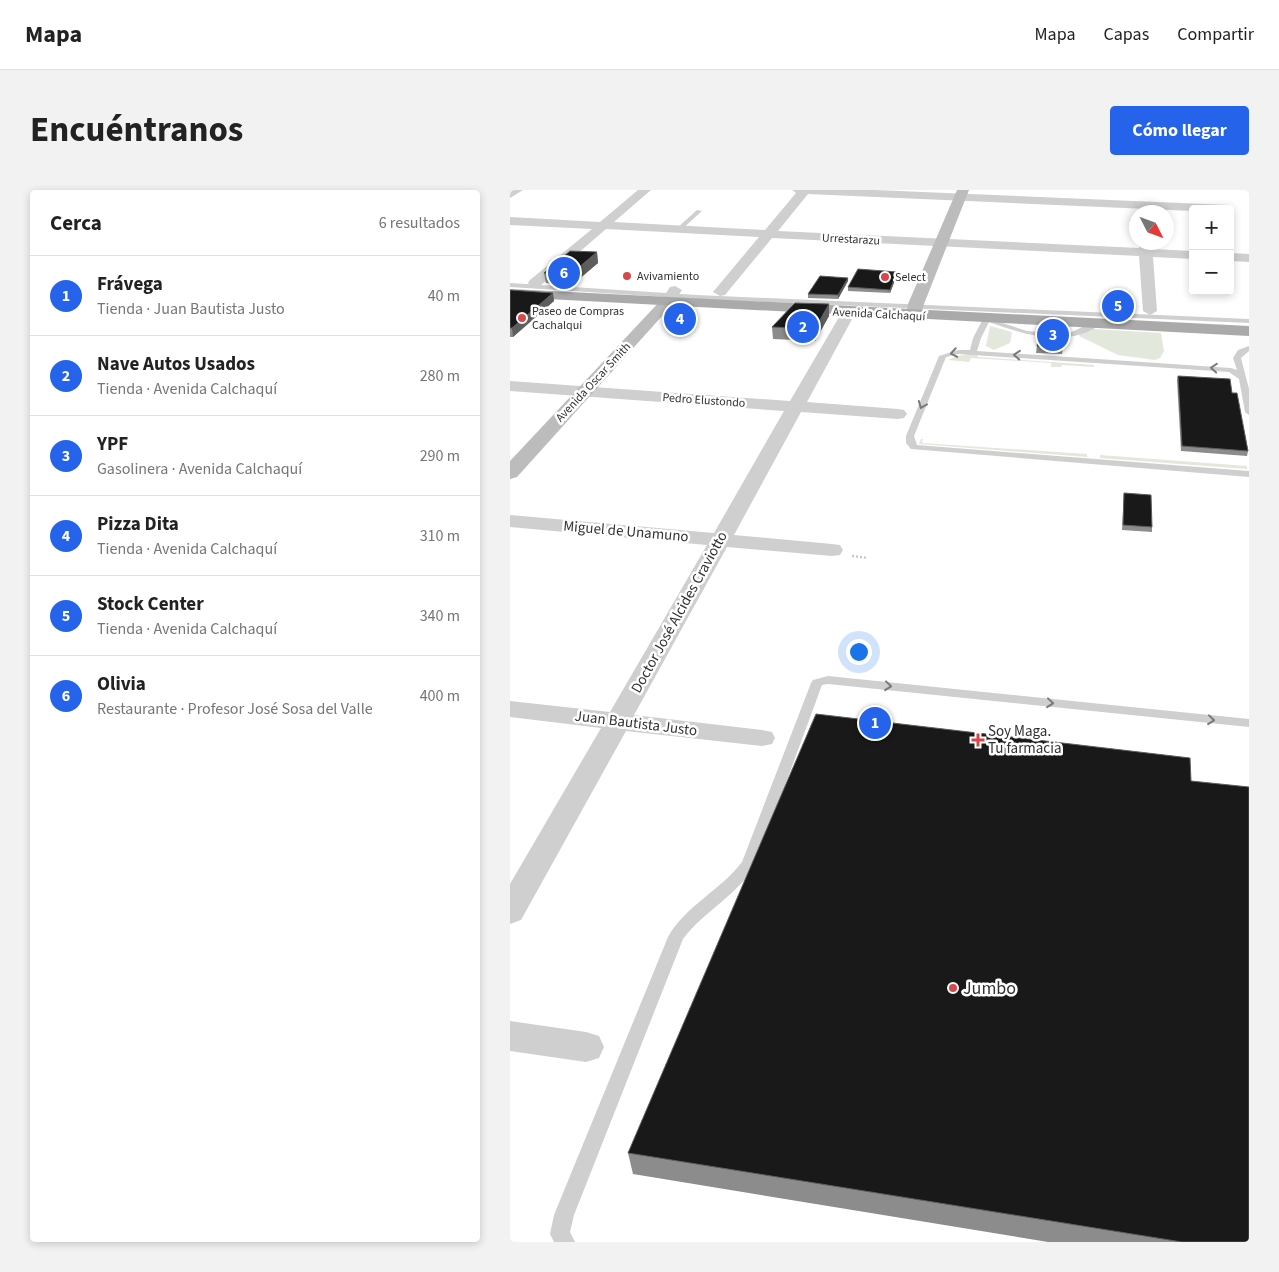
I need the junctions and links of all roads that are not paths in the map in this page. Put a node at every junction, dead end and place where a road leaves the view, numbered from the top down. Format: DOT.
graph roads {
  1 [pos="518,190"];
  2 [pos="646,190"];
  3 [pos="798,190"];
  4 [pos="805,190"];
  5 [pos="1142,190"];
  6 [pos="961,194"];
  7 [pos="510,195"];
  8 [pos="1143,205"];
  9 [pos="1129,208"];
  10 [pos="1174,209"];
  11 [pos="1189,209"];
  12 [pos="699,211"];
  13 [pos="510,221"];
  14 [pos="602,226"];
  15 [pos="678,230"];
  16 [pos="767,235"];
  17 [pos="940,243"];
  18 [pos="1129,248"];
  19 [pos="1145,250"];
  20 [pos="1157,250"];
  21 [pos="1189,255"];
  22 [pos="1234,257"];
  23 [pos="1249,258"];
  24 [pos="540,278"];
  25 [pos="510,283"];
  26 [pos="510,291"];
  27 [pos="720,292"];
  28 [pos="671,296"];
  29 [pos="823,298"];
  30 [pos="916,309"];
  31 [pos="1150,309"];
  32 [pos="849,312"];
  33 [pos="987,312"];
  34 [pos="1201,314"];
  35 [pos="1249,317"];
  36 [pos="1249,322"];
  37 [pos="1249,331"];
  38 [pos="1249,348"];
  39 [pos="974,352"];
  40 [pos="1243,378"];
  41 [pos="510,386"];
  42 [pos="585,392"];
  43 [pos="794,407"];
  44 [pos="1249,412"];
  45 [pos="898,414"];
  46 [pos="510,473"];
  47 [pos="1249,474"];
  48 [pos="510,521"];
  49 [pos="720,539"];
  50 [pos="832,550"];
  51 [pos="510,709"];
  52 [pos="619,721"];
  53 [pos="1249,724"];
  54 [pos="762,738"];
  55 [pos="510,912"];
  56 [pos="510,1036"];
  57 [pos="586,1047"];
  58 [pos="565,1242"];
  1 -- 7 [label="street"];
  2 -- 14 [label="street"];
  3 -- 4 [label="street"];
  4 -- 6 [label="street"];
  4 -- 16 [label="street"];
  5 -- 8 [label="street"];
  6 -- 9 [label="street"];
  6 -- 17 [label="main road"];
  10 -- 11 [label="street"];
  12 -- 15 [label="lane"];
  13 -- 14 [label="street, Urrestarazu"];
  14 -- 15 [label="street, Urrestarazu"];
  14 -- 24 [label="street"];
  15 -- 16 [label="street, Urrestarazu"];
  16 -- 17 [label="street, Urrestarazu"];
  16 -- 27 [label="street"];
  17 -- 18 [label="street, Urrestarazu"];
  17 -- 30 [label="main road"];
  19 -- 31 [label="street"];
  20 -- 21 [label="street, Urrestarazu"];
  22 -- 23 [label="street"];
  24 -- 25 [label="main road, Avenida Calchaquí"];
  24 -- 28 [label="main road, Avenida Calchaquí"];
  25 -- 28 [label="lane"];
  26 -- 28 [label="main road, Avenida Calchaquí"];
  27 -- 28 [label="main road, Avenida Calchaquí"];
  27 -- 29 [label="main road, Avenida Calchaquí"];
  28 -- 29 [label="main road"];
  28 -- 30 [label="lane"];
  28 -- 32 [label="main road, Avenida Calchaquí"];
  28 -- 42 [label="main road, Avenida Oscar Smith"];
  29 -- 30 [label="main road, Avenida Calchaquí"];
  30 -- 32 [label="main road, Avenida Calchaquí"];
  30 -- 33 [label="main road, Avenida Calchaquí"];
  31 -- 33 [label="main road"];
  31 -- 34 [label="main road"];
  32 -- 43 [label="street, Doctor José Alcides Craviotto"];
  33 -- 34 [label="main road, Avenida Calchaquí"];
  33 -- 36 [label="lane"];
  33 -- 37 [label="main road, Avenida Calchaquí"];
  33 -- 39 [label="lane"];
  34 -- 35 [label="main road, Avenida Calchaquí"];
  38 -- 40 [label="lane"];
  40 -- 39 [label="lane, one-way"];
  39 -- 47 [label="lane, one-way"];
  40 -- 44 [label="lane"];
  41 -- 42 [label="street, Pedro Elustondo"];
  42 -- 43 [label="street, Pedro Elustondo"];
  42 -- 46 [label="main road, Avenida Oscar Smith"];
  43 -- 45 [label="street, Pedro Elustondo"];
  43 -- 49 [label="street, Doctor José Alcides Craviotto"];
  48 -- 49 [label="street, Miguel de Unamuno"];
  49 -- 50 [label="street, Miguel de Unamuno"];
  49 -- 52 [label="street, Doctor José Alcides Craviotto"];
  51 -- 52 [label="street, Juan Bautista Justo"];
  52 -- 54 [label="street, Juan Bautista Justo"];
  52 -- 55 [label="street, Doctor José Alcides Craviotto"];
  58 -- 53 [label="lane, one-way"];
  56 -- 57 [label="street"];
}
